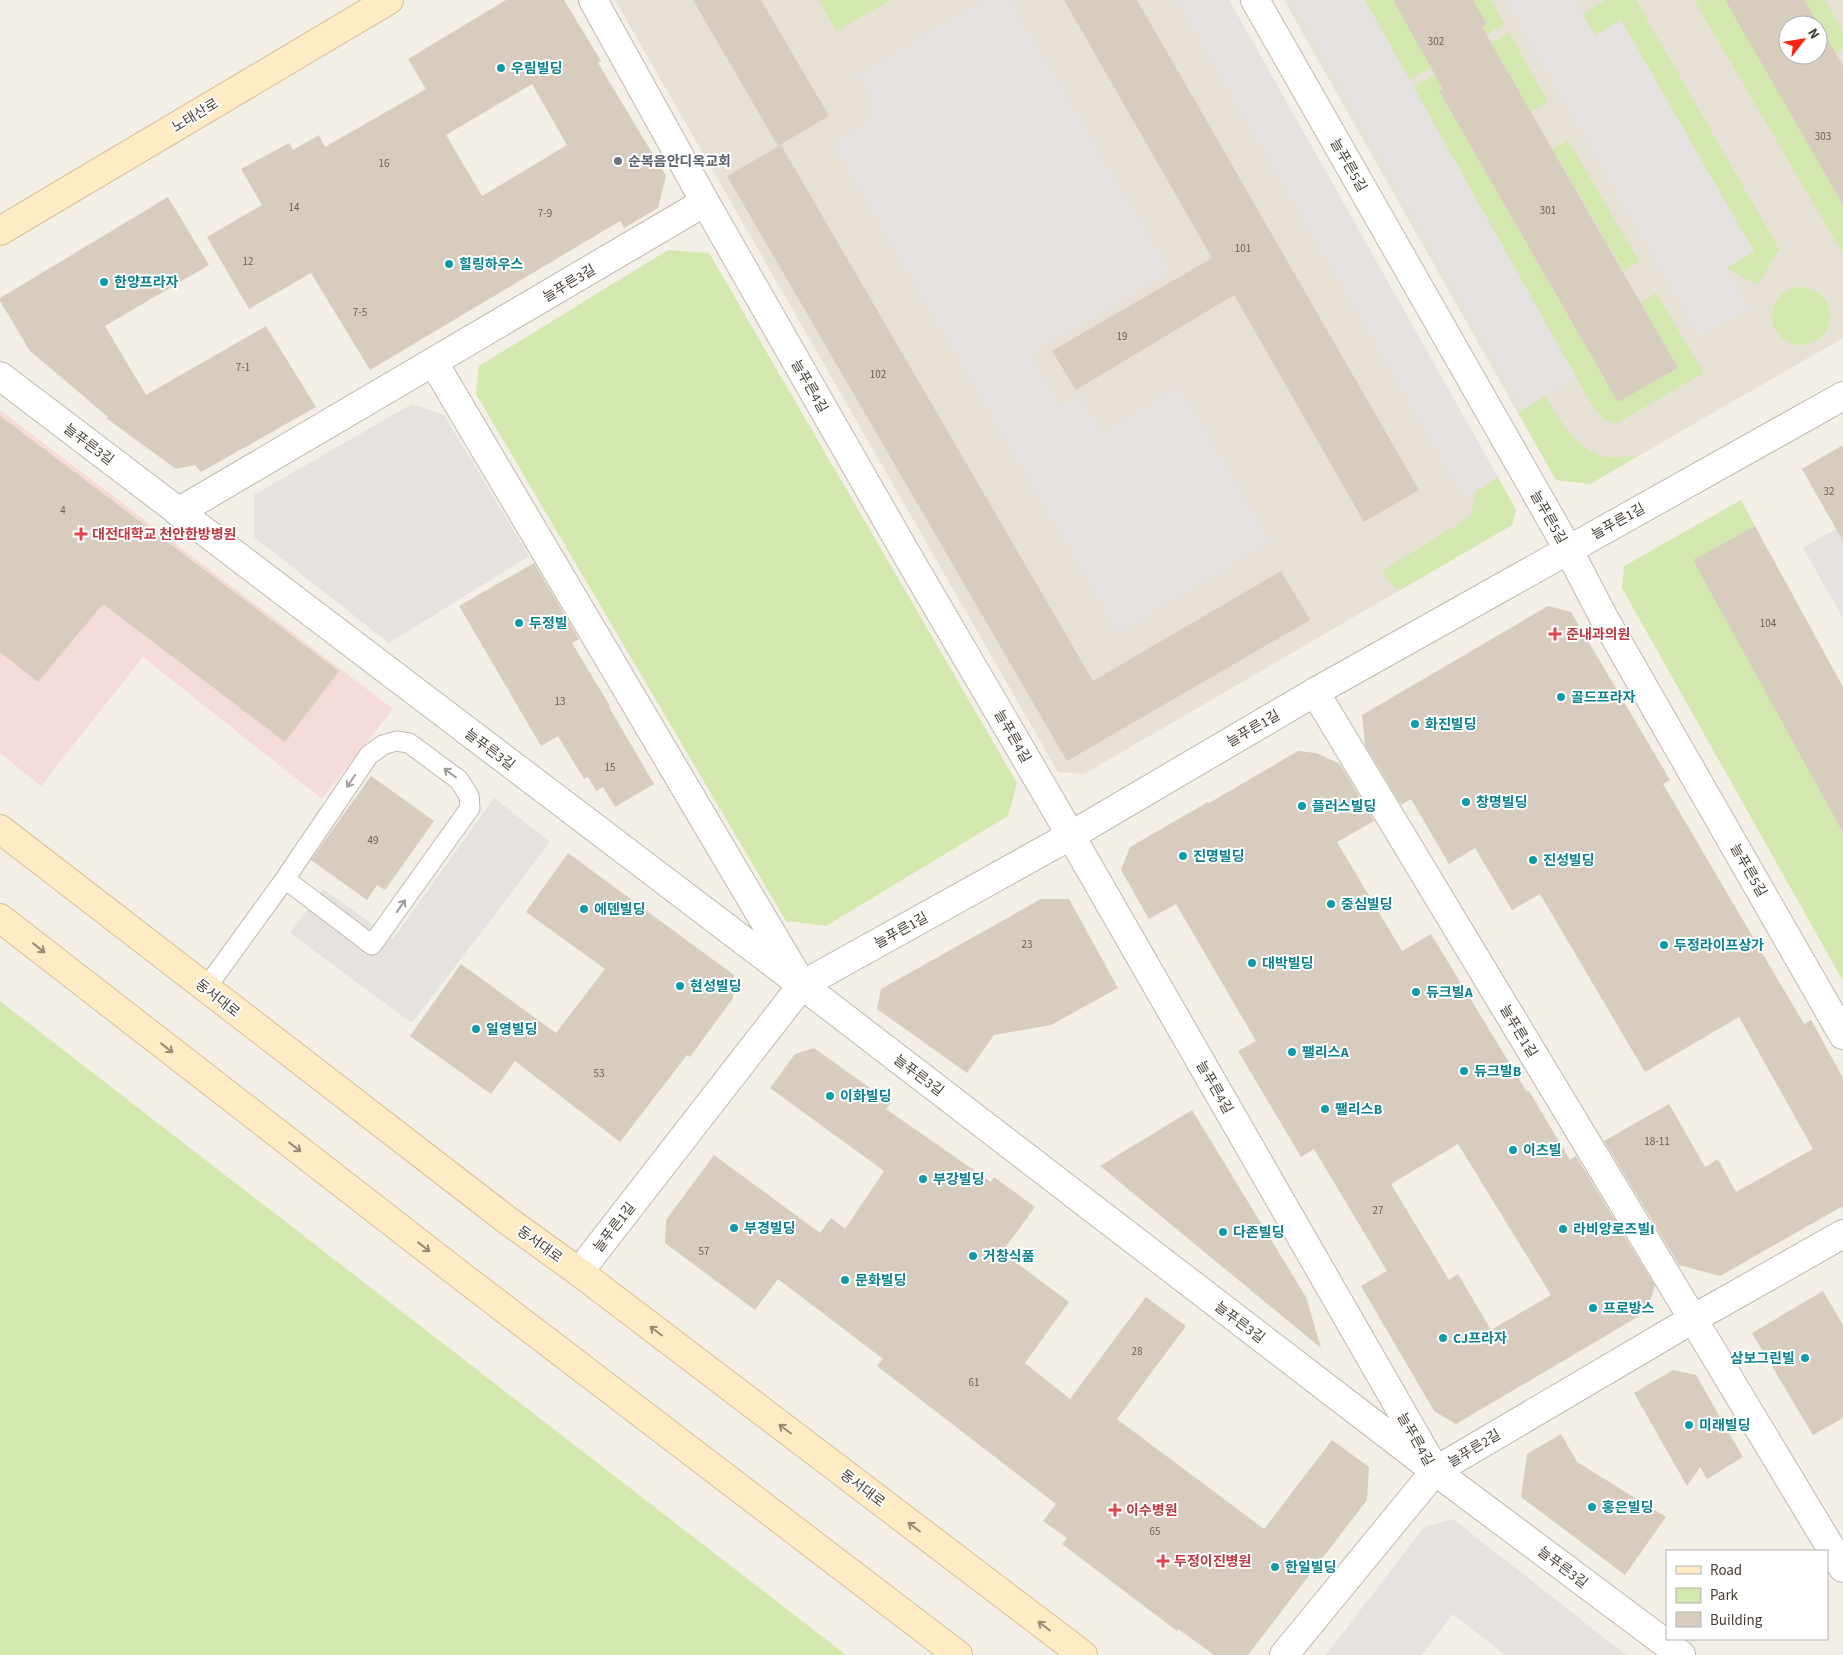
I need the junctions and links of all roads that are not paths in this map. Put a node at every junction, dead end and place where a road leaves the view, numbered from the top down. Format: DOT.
graph roads {
  1 [pos="390,0"];
  2 [pos="592,0"];
  3 [pos="1255,0"];
  4 [pos="705,202"];
  5 [pos="0,231"];
  6 [pos="434,363"];
  7 [pos="0,376"];
  8 [pos="1843,396"];
  9 [pos="178,512"];
  10 [pos="1568,550"];
  11 [pos="1315,692"];
  12 [pos="0,829"];
  13 [pos="1070,836"];
  14 [pos="285,880"];
  15 [pos="0,918"];
  16 [pos="802,985"];
  17 [pos="206,988"];
  18 [pos="1843,1035"];
  19 [pos="1843,1234"];
  20 [pos="579,1272"];
  21 [pos="1693,1319"];
  22 [pos="1435,1471"];
  23 [pos="1843,1568"];
  24 [pos="958,1655"];
  25 [pos="1083,1655"];
  26 [pos="1284,1655"];
  27 [pos="1681,1655"];
  1 -- 5 [label="main road, 노태산로"];
  2 -- 4 [label="street, 늘푸른4길"];
  3 -- 10 [label="street, 늘푸른5길"];
  4 -- 6 [label="street, 늘푸른3길"];
  4 -- 13 [label="street, 늘푸른4길"];
  6 -- 9 [label="street, 늘푸른3길"];
  6 -- 16 [label="street, 늘푸른3길"];
  7 -- 9 [label="street, 늘푸른3길"];
  8 -- 10 [label="street, 늘푸른1길"];
  9 -- 16 [label="street, 늘푸른3길"];
  10 -- 11 [label="street, 늘푸른1길"];
  10 -- 18 [label="street, 늘푸른5길"];
  11 -- 13 [label="street, 늘푸른1길"];
  11 -- 21 [label="street, 늘푸른1길"];
  12 -- 17 [label="main road, 동서대로"];
  13 -- 16 [label="street, 늘푸른1길"];
  13 -- 22 [label="street, 늘푸른4길"];
  14 -- 14 [label="lane, one-way"];
  14 -- 17 [label="lane"];
  15 -- 24 [label="main road, one-way"];
  16 -- 20 [label="street, 늘푸른1길"];
  16 -- 22 [label="street, 늘푸른3길"];
  17 -- 20 [label="main road, 동서대로"];
  19 -- 21 [label="street, 늘푸른2길"];
  25 -- 20 [label="main road, 동서대로, one-way"];
  21 -- 22 [label="street, 늘푸른2길"];
  21 -- 23 [label="street"];
  22 -- 26 [label="street, 늘푸른2길"];
  22 -- 27 [label="street, 늘푸른3길"];
}
